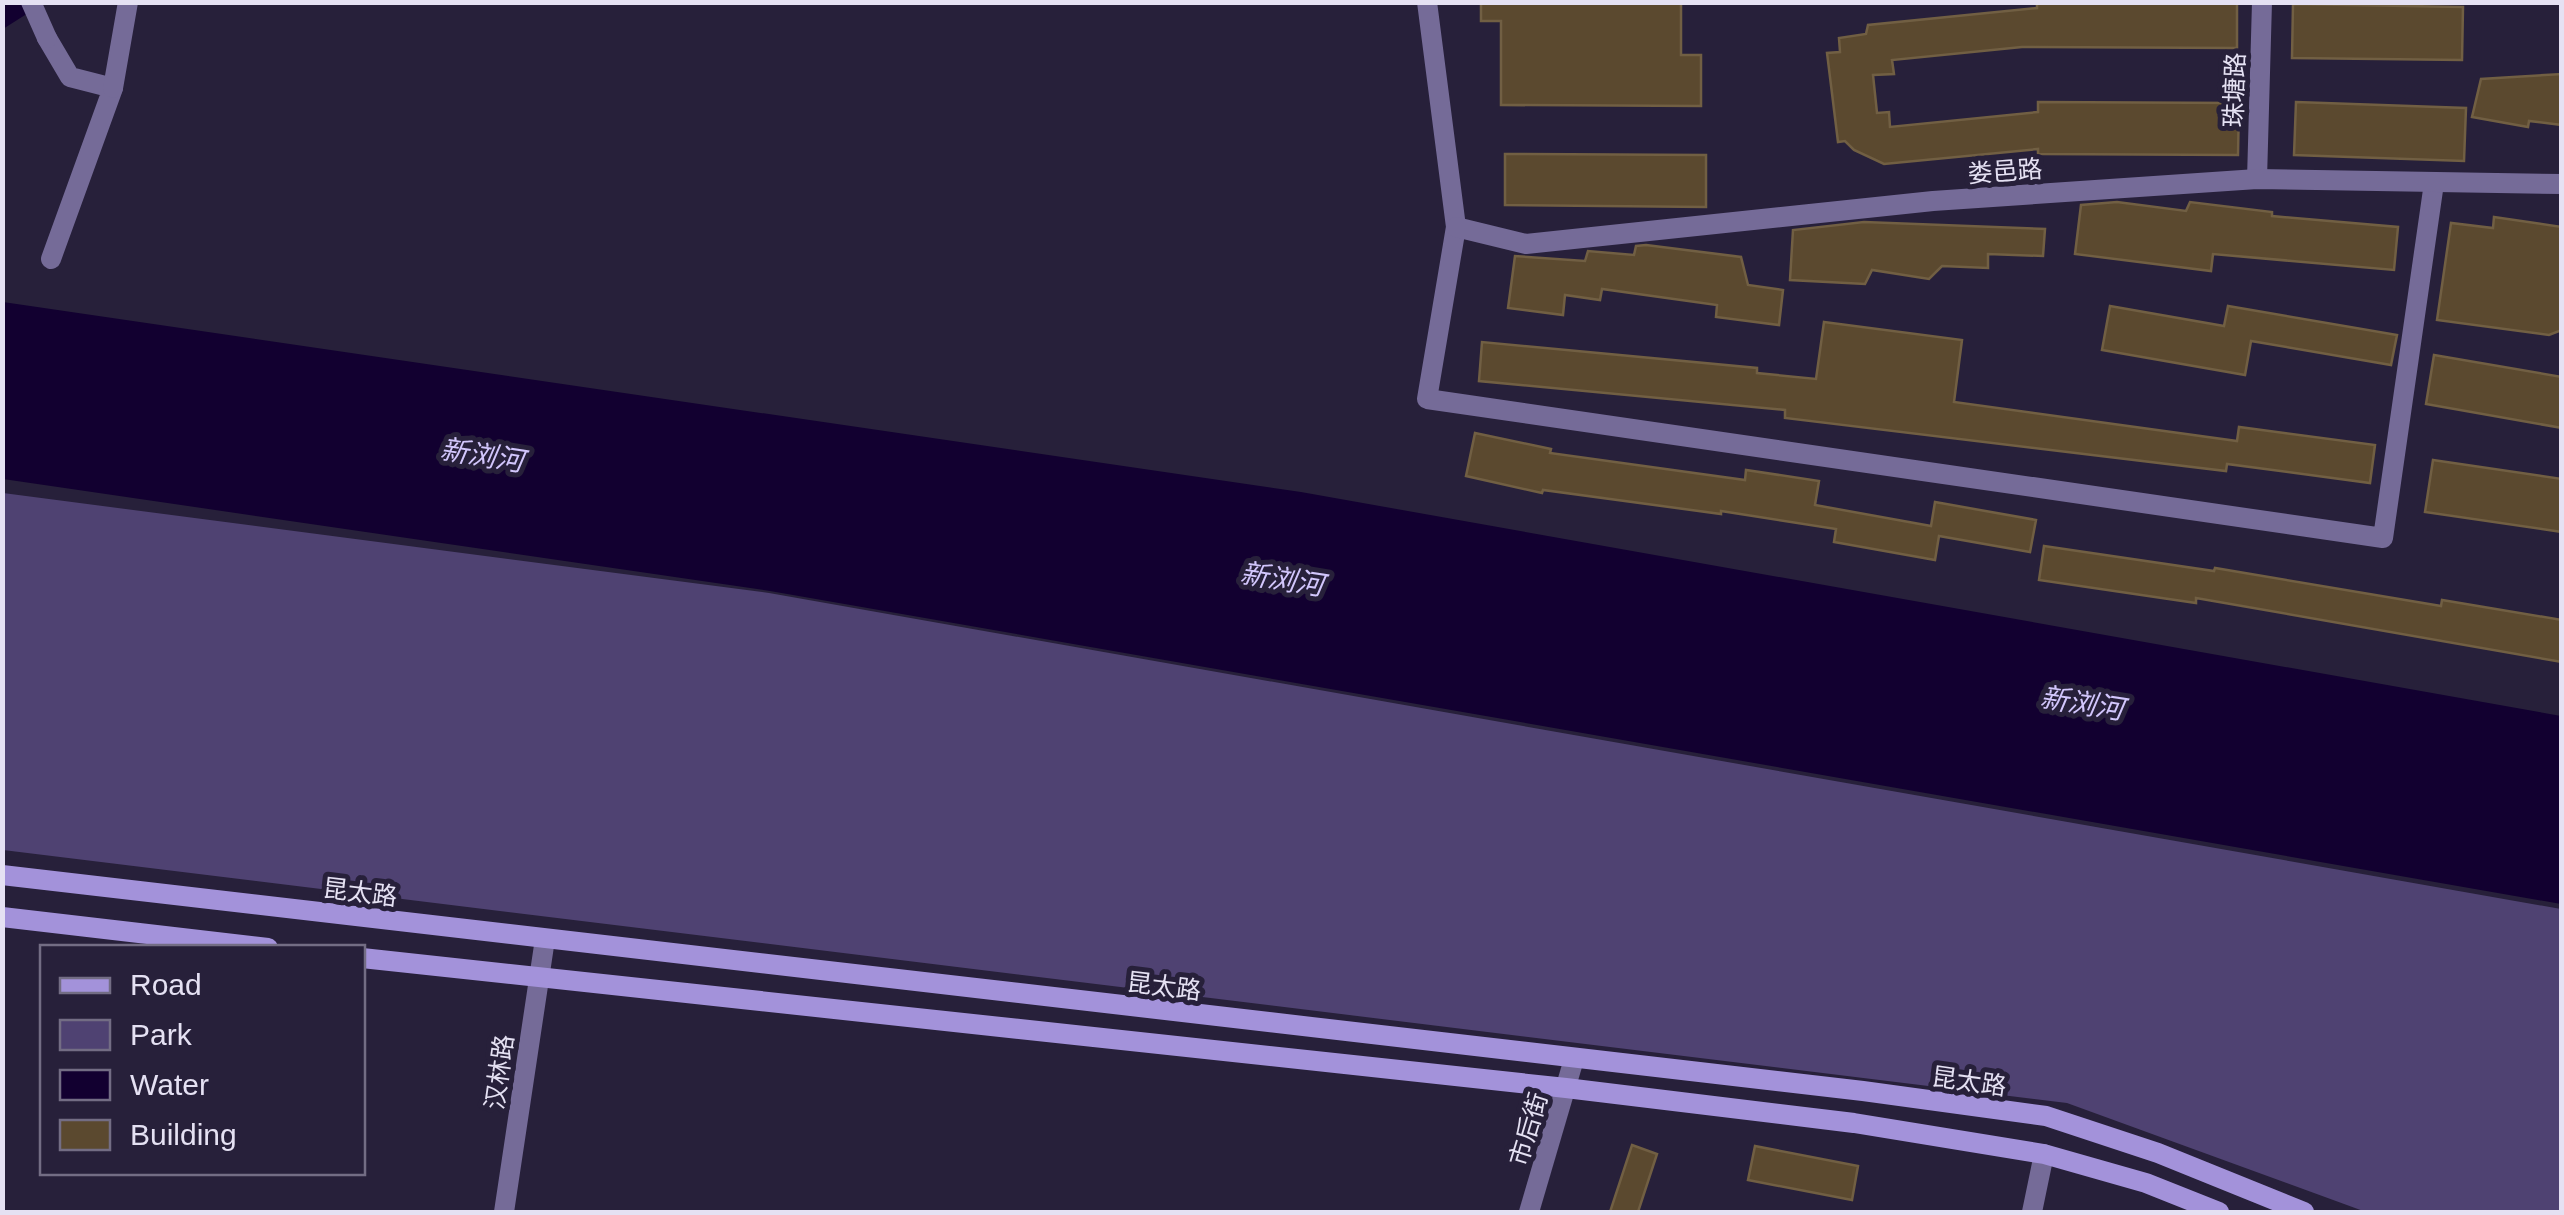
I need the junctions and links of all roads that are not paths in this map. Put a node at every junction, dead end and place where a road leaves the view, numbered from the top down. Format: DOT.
graph roads {
  1 [pos="30,2"];
  2 [pos="128,2"];
  3 [pos="1427,2"];
  4 [pos="2262,2"];
  5 [pos="113,88"];
  6 [pos="2257,179"];
  7 [pos="2434,183"];
  8 [pos="2562,184"];
  9 [pos="1456,227"];
  10 [pos="50,259"];
  11 [pos="2,876"];
  12 [pos="2,917"];
  13 [pos="545,939"];
  14 [pos="242,945"];
  15 [pos="365,958"];
  16 [pos="538,978"];
  17 [pos="1574,1058"];
  18 [pos="1566,1088"];
  19 [pos="2044,1154"];
  20 [pos="504,1212"];
  21 [pos="1529,1212"];
  22 [pos="2032,1212"];
  23 [pos="2219,1212"];
  24 [pos="2304,1212"];
  1 -- 5 [label="street"];
  2 -- 5 [label="street"];
  3 -- 9 [label="street"];
  4 -- 6 [label="street, 珠塘路"];
  5 -- 10 [label="street"];
  6 -- 7 [label="street, 娄邑路"];
  6 -- 9 [label="street, 娄邑路"];
  7 -- 8 [label="street, 娄邑路"];
  7 -- 9 [label="street"];
  11 -- 13 [label="main road, 昆太路"];
  12 -- 14 [label="main road"];
  13 -- 16 [label="street, 汉林路"];
  13 -- 17 [label="main road, 昆太路"];
  15 -- 16 [label="main road"];
  16 -- 18 [label="main road"];
  16 -- 20 [label="street, 汉林路"];
  17 -- 18 [label="street, 市后街"];
  17 -- 24 [label="main road, 昆太路"];
  18 -- 19 [label="main road"];
  18 -- 21 [label="street, 市后街"];
  19 -- 22 [label="street"];
  19 -- 23 [label="main road"];
}
